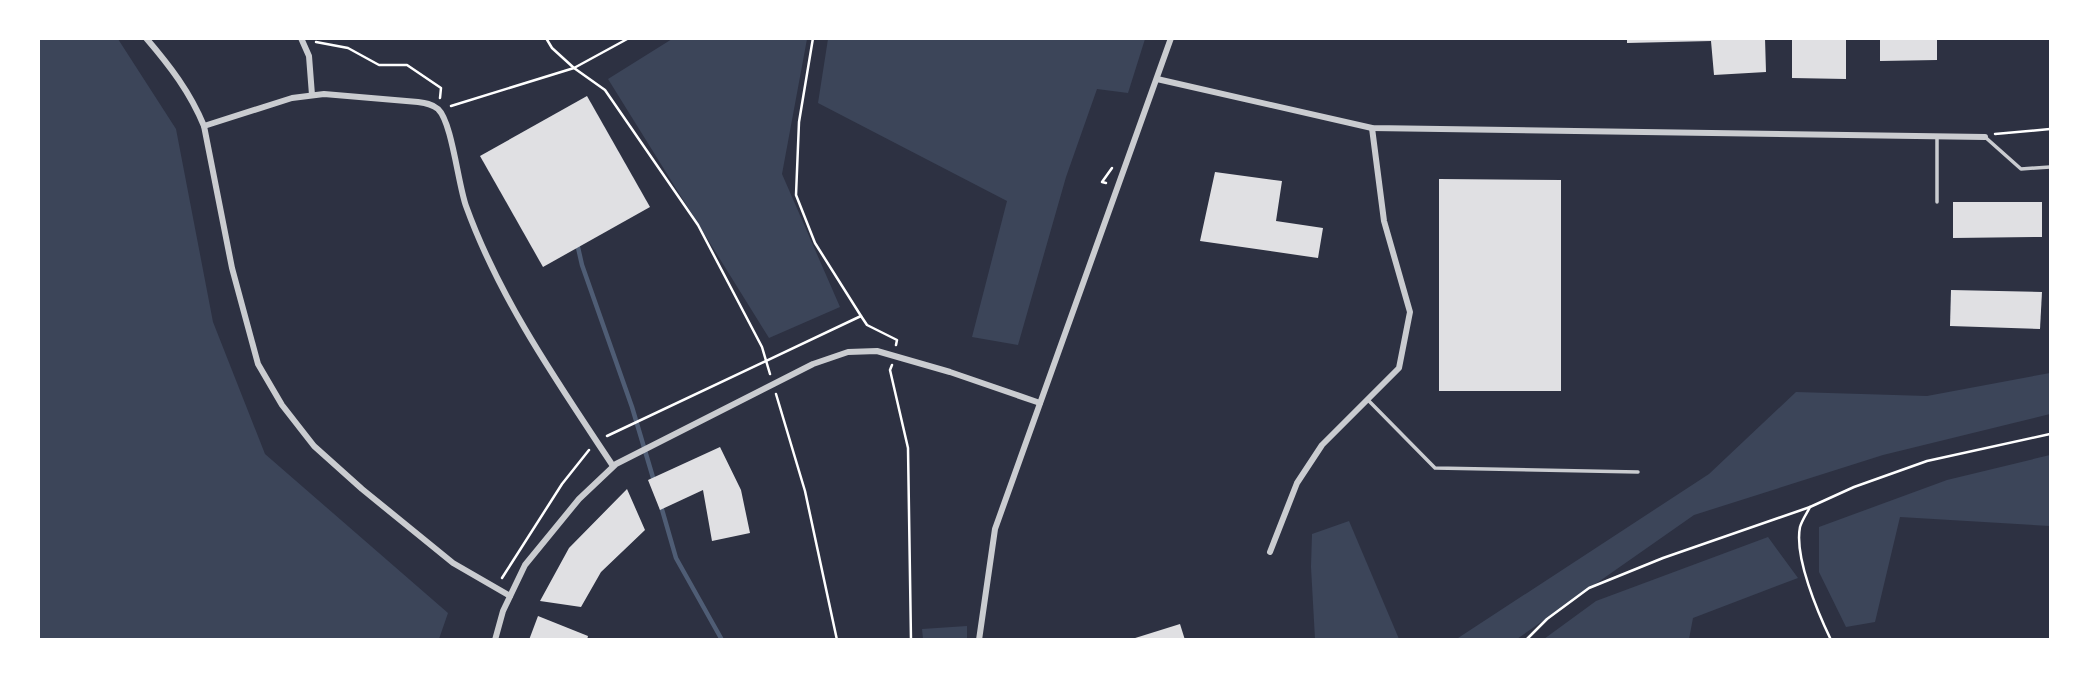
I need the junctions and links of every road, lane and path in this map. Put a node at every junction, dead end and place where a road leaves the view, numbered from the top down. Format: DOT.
graph roads {
  1 [pos="146,38"];
  2 [pos="546,38"];
  3 [pos="629,38"];
  4 [pos="813,38"];
  5 [pos="1171,38"];
  6 [pos="301,39"];
  7 [pos="574,68"];
  8 [pos="1157,79"];
  9 [pos="312,95"];
  10 [pos="439,110"];
  11 [pos="204,126"];
  12 [pos="1372,128"];
  13 [pos="2050,129"];
  14 [pos="1937,137"];
  15 [pos="1985,137"];
  16 [pos="2050,167"];
  17 [pos="1937,202"];
  18 [pos="895,355"];
  19 [pos="774,385"];
  20 [pos="1368,400"];
  21 [pos="1040,403"];
  22 [pos="2050,434"];
  23 [pos="613,467"];
  24 [pos="1638,471"];
  25 [pos="1810,507"];
  26 [pos="1270,552"];
  27 [pos="510,596"];
  28 [pos="495,639"];
  29 [pos="837,639"];
  30 [pos="911,639"];
  31 [pos="979,639"];
  32 [pos="1526,639"];
  33 [pos="1831,639"];
  1 -- 11 [label="street"];
  2 -- 7 [label="path"];
  3 -- 7 [label="path"];
  4 -- 18 [label="path"];
  5 -- 8 [label="street"];
  6 -- 9 [label="street"];
  6 -- 10 [label="path"];
  7 -- 10 [label="path"];
  7 -- 19 [label="path"];
  8 -- 12 [label="street"];
  8 -- 21 [label="street"];
  9 -- 10 [label="street"];
  9 -- 11 [label="street"];
  10 -- 23 [label="street"];
  11 -- 27 [label="street"];
  12 -- 14 [label="street"];
  12 -- 20 [label="street"];
  13 -- 15 [label="path"];
  14 -- 15 [label="street"];
  14 -- 17 [label="lane"];
  15 -- 16 [label="lane"];
  18 -- 19 [label="street"];
  18 -- 21 [label="street"];
  18 -- 30 [label="path"];
  19 -- 23 [label="street"];
  19 -- 29 [label="path"];
  20 -- 24 [label="lane"];
  20 -- 26 [label="street"];
  21 -- 31 [label="street"];
  22 -- 25 [label="path"];
  23 -- 27 [label="street"];
  25 -- 32 [label="path"];
  25 -- 33 [label="path"];
  27 -- 28 [label="street"];
}
